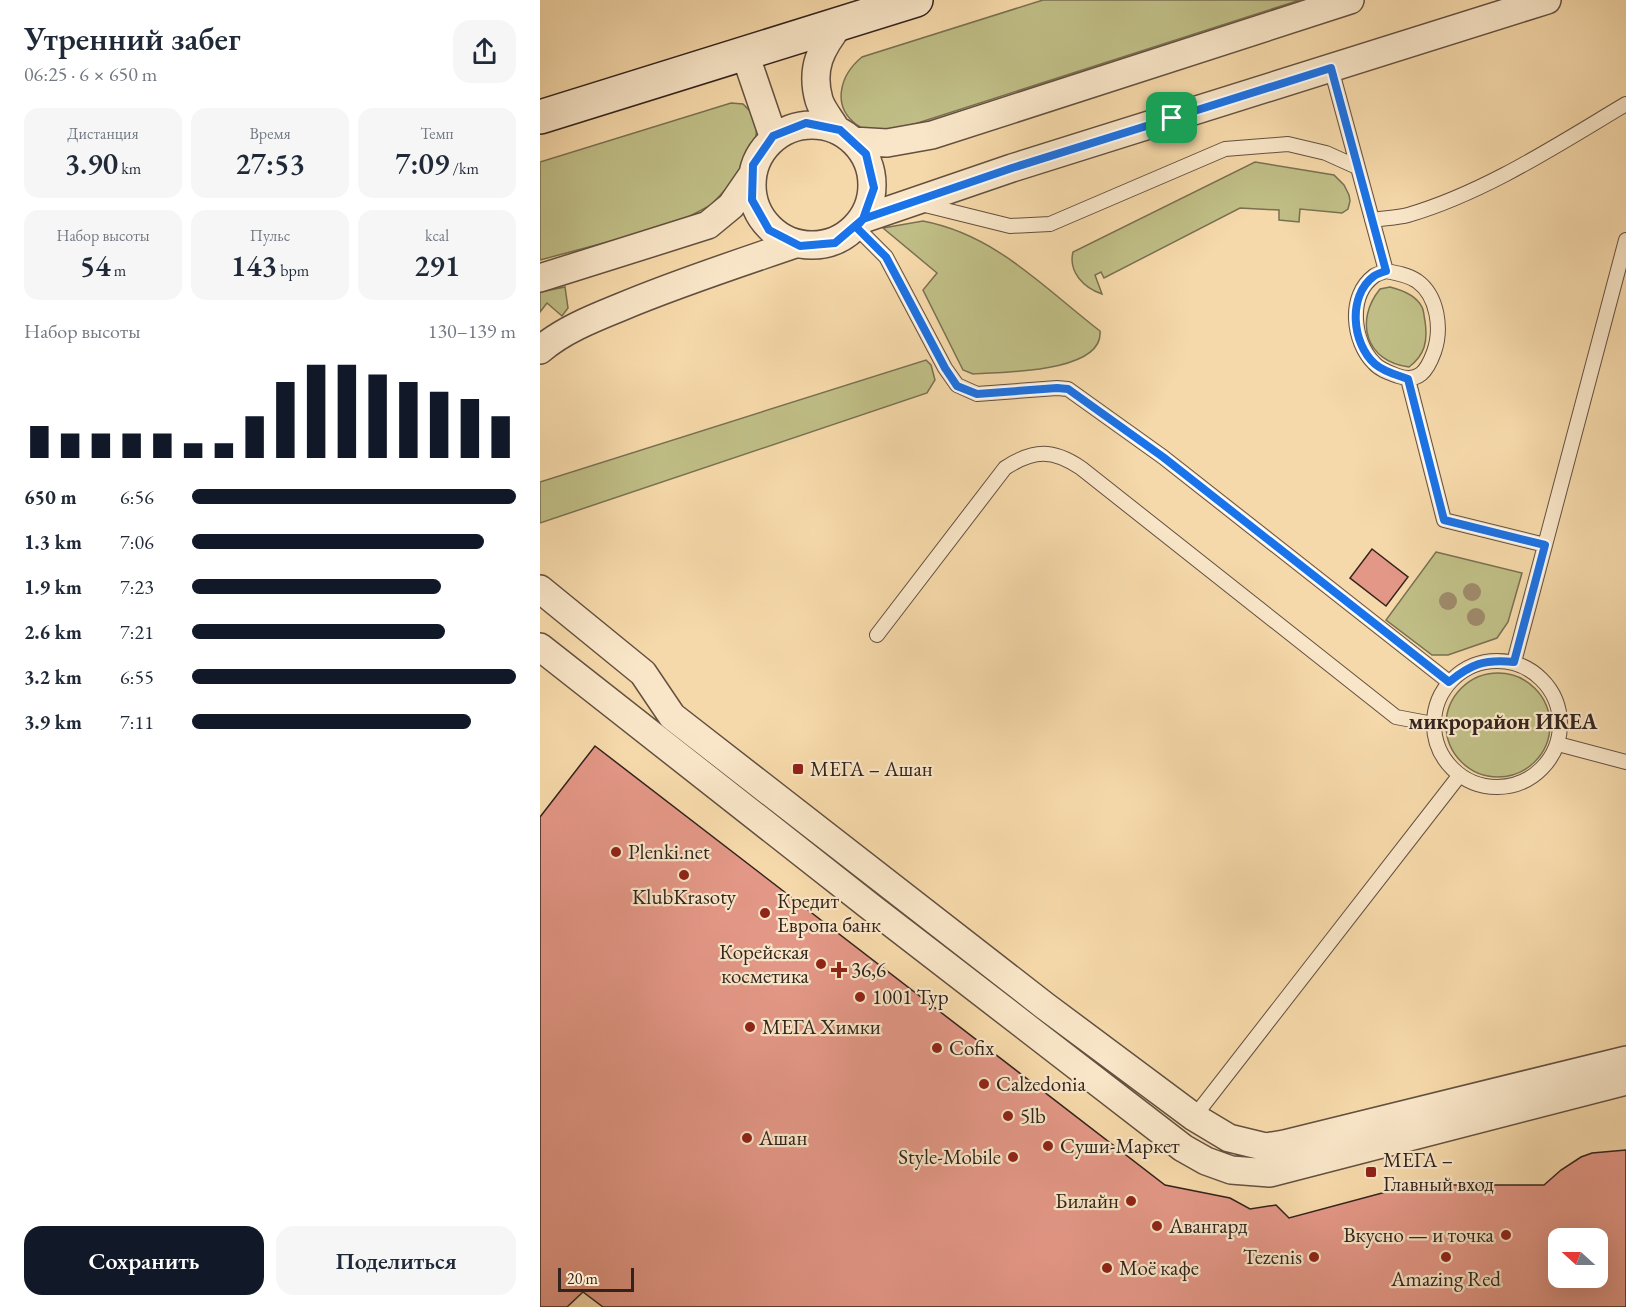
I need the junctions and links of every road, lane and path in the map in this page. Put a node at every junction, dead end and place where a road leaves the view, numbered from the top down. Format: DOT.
graph roads {
  1 [pos="916,0"];
  2 [pos="1350,0"];
  3 [pos="1546,0"];
  4 [pos="840,24"];
  5 [pos="745,54"];
  6 [pos="1331,68"];
  7 [pos="1626,104"];
  8 [pos="540,117"];
  9 [pos="844,135"];
  10 [pos="773,136"];
  11 [pos="1357,167"];
  12 [pos="753,174"];
  13 [pos="913,202"];
  14 [pos="1372,220"];
  15 [pos="859,223"];
  16 [pos="1626,240"];
  17 [pos="795,243"];
  18 [pos="1386,271"];
  19 [pos="540,278"];
  20 [pos="540,350"];
  21 [pos="1408,379"];
  22 [pos="1545,545"];
  23 [pos="540,589"];
  24 [pos="877,635"];
  25 [pos="540,647"];
  26 [pos="1514,662"];
  27 [pos="1449,682"];
  28 [pos="1433,724"];
  29 [pos="1558,744"];
  30 [pos="1626,762"];
  31 [pos="1459,776"];
  32 [pos="1626,1060"];
  33 [pos="1626,1081"];
  34 [pos="1194,1117"];
  1 -- 4 [label="main road"];
  2 -- 9 [label="street"];
  3 -- 6 [label="street"];
  4 -- 5 [label="main road"];
  4 -- 9 [label="street"];
  5 -- 8 [label="main road"];
  5 -- 10 [label="street"];
  6 -- 11 [label="lane"];
  6 -- 13 [label="street"];
  7 -- 14 [label="lane"];
  9 -- 10 [label="street"];
  9 -- 15 [label="street"];
  10 -- 12 [label="street"];
  11 -- 13 [label="lane"];
  11 -- 14 [label="lane"];
  12 -- 17 [label="street"];
  12 -- 19 [label="street"];
  13 -- 15 [label="street"];
  14 -- 18 [label="lane"];
  15 -- 17 [label="street"];
  15 -- 27 [label="lane"];
  16 -- 22 [label="lane"];
  17 -- 20 [label="street"];
  18 -- 21 [label="lane"];
  18 -- 21 [label="lane"];
  21 -- 22 [label="lane"];
  22 -- 26 [label="lane"];
  23 -- 34 [label="street"];
  24 -- 28 [label="lane"];
  25 -- 33 [label="street"];
  26 -- 27 [label="lane"];
  26 -- 29 [label="lane"];
  27 -- 28 [label="lane"];
  28 -- 31 [label="lane"];
  29 -- 30 [label="lane"];
  29 -- 31 [label="lane"];
  31 -- 34 [label="lane"];
  32 -- 34 [label="street"];
}
